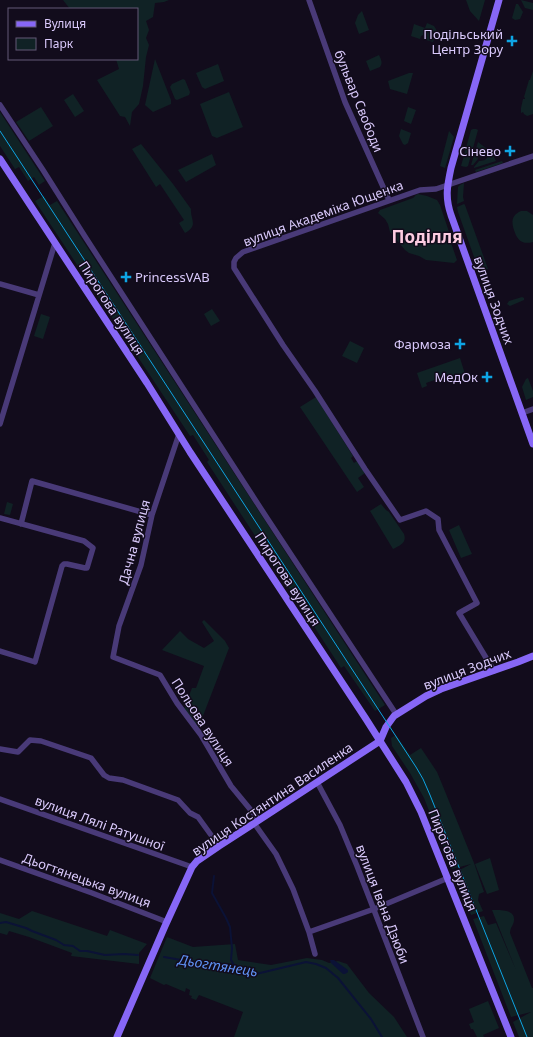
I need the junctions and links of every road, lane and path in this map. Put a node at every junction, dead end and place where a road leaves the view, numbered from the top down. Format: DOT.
graph roads {
  1 [pos="311,0"];
  2 [pos="499,0"];
  3 [pos="0,105"];
  4 [pos="533,156"];
  5 [pos="0,159"];
  6 [pos="448,184"];
  7 [pos="389,200"];
  8 [pos="55,243"];
  9 [pos="0,284"];
  10 [pos="39,295"];
  11 [pos="533,409"];
  12 [pos="522,413"];
  13 [pos="0,424"];
  14 [pos="179,434"];
  15 [pos="533,444"];
  16 [pos="152,514"];
  17 [pos="0,518"];
  18 [pos="21,524"];
  19 [pos="0,651"];
  20 [pos="533,656"];
  21 [pos="112,657"];
  22 [pos="494,671"];
  23 [pos="396,714"];
  24 [pos="380,741"];
  25 [pos="0,749"];
  26 [pos="316,782"];
  27 [pos="0,799"];
  28 [pos="257,822"];
  29 [pos="218,846"];
  30 [pos="0,860"];
  31 [pos="192,868"];
  32 [pos="448,878"];
  33 [pos="374,909"];
  34 [pos="167,922"];
  35 [pos="309,932"];
  36 [pos="315,954"];
  37 [pos="117,1037"];
  38 [pos="423,1037"];
  39 [pos="511,1037"];
  1 -- 7 [label="street, бульвар Свободи"];
  2 -- 6 [label="main road, вулиця Зодчих"];
  3 -- 23 [label="street, Пирогова вулиця"];
  4 -- 6 [label="street, вулиця Академіка Ющенка"];
  5 -- 8 [label="main road, Пирогова вулиця"];
  6 -- 7 [label="street, вулиця Академіка Ющенка"];
  6 -- 12 [label="main road, вулиця Зодчих"];
  7 -- 22 [label="street, вулиця Академіка Ющенка"];
  8 -- 10 [label="street"];
  8 -- 14 [label="main road, Пирогова вулиця"];
  9 -- 10 [label="street"];
  10 -- 13 [label="street"];
  11 -- 12 [label="street"];
  12 -- 15 [label="main road, вулиця Зодчих"];
  14 -- 16 [label="street, Дачна вулиця"];
  14 -- 24 [label="main road, Пирогова вулиця"];
  16 -- 18 [label="street"];
  16 -- 21 [label="street, Дачна вулиця"];
  17 -- 18 [label="street"];
  18 -- 19 [label="street"];
  20 -- 22 [label="main road, вулиця Зодчих"];
  21 -- 28 [label="street, Польова вулиця"];
  22 -- 23 [label="main road, вулиця Зодчих"];
  23 -- 24 [label="main road, вулиця Зодчих"];
  24 -- 26 [label="main road, вулиця Костянтина Василенка"];
  24 -- 32 [label="main road, Пирогова вулиця"];
  25 -- 29 [label="street"];
  26 -- 28 [label="main road, вулиця Костянтина Василенка"];
  26 -- 33 [label="street, вулиця Івана Дзюби"];
  27 -- 31 [label="street, вулиця Лялі Ратушної"];
  28 -- 29 [label="main road, вулиця Костянтина Василенка"];
  28 -- 35 [label="street, Польова вулиця"];
  29 -- 31 [label="main road, вулиця Костянтина Василенка"];
  30 -- 34 [label="street, Дьогтянецька вулиця"];
  31 -- 34 [label="main road, вулиця Костянтина Василенка"];
  32 -- 33 [label="street"];
  32 -- 39 [label="main road, Пирогова вулиця"];
  33 -- 35 [label="street"];
  33 -- 38 [label="street, вулиця Івана Дзюби"];
  34 -- 37 [label="main road, вулиця Костянтина Василенка"];
  35 -- 36 [label="street, Польова вулиця"];
}
